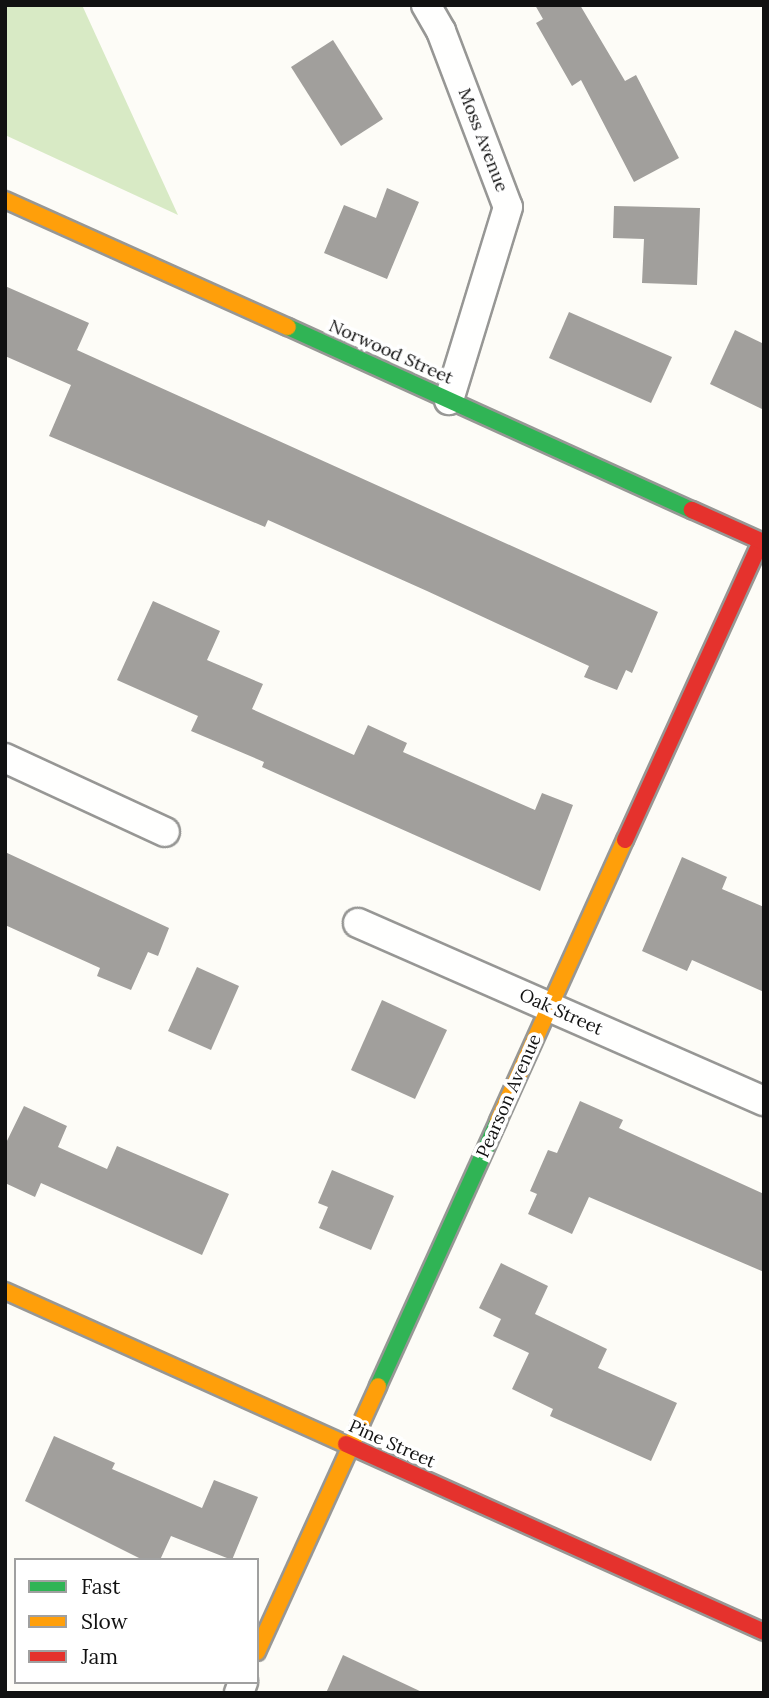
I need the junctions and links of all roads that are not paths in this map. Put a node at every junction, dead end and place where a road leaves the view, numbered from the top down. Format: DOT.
graph roads {
  1 [pos="426,5"];
  2 [pos="5,200"];
  3 [pos="449,400"];
  4 [pos="761,541"];
  5 [pos="5,758"];
  6 [pos="165,832"];
  7 [pos="358,922"];
  8 [pos="550,1008"];
  9 [pos="764,1101"];
  10 [pos="5,1291"];
  11 [pos="350,1446"];
  12 [pos="764,1632"];
  13 [pos="259,1648"];
  1 -- 3 [label="street, Moss Avenue"];
  2 -- 3 [label="street, Norwood Street"];
  3 -- 4 [label="street, Norwood Street"];
  4 -- 8 [label="street, Pearson Avenue"];
  5 -- 6 [label="street"];
  7 -- 8 [label="street, Oak Street"];
  8 -- 9 [label="street, Oak Street"];
  8 -- 11 [label="street, Pearson Avenue"];
  10 -- 11 [label="street, Pine Street"];
  11 -- 12 [label="street, Pine Street"];
  11 -- 13 [label="street, Pearson Avenue"];
}
